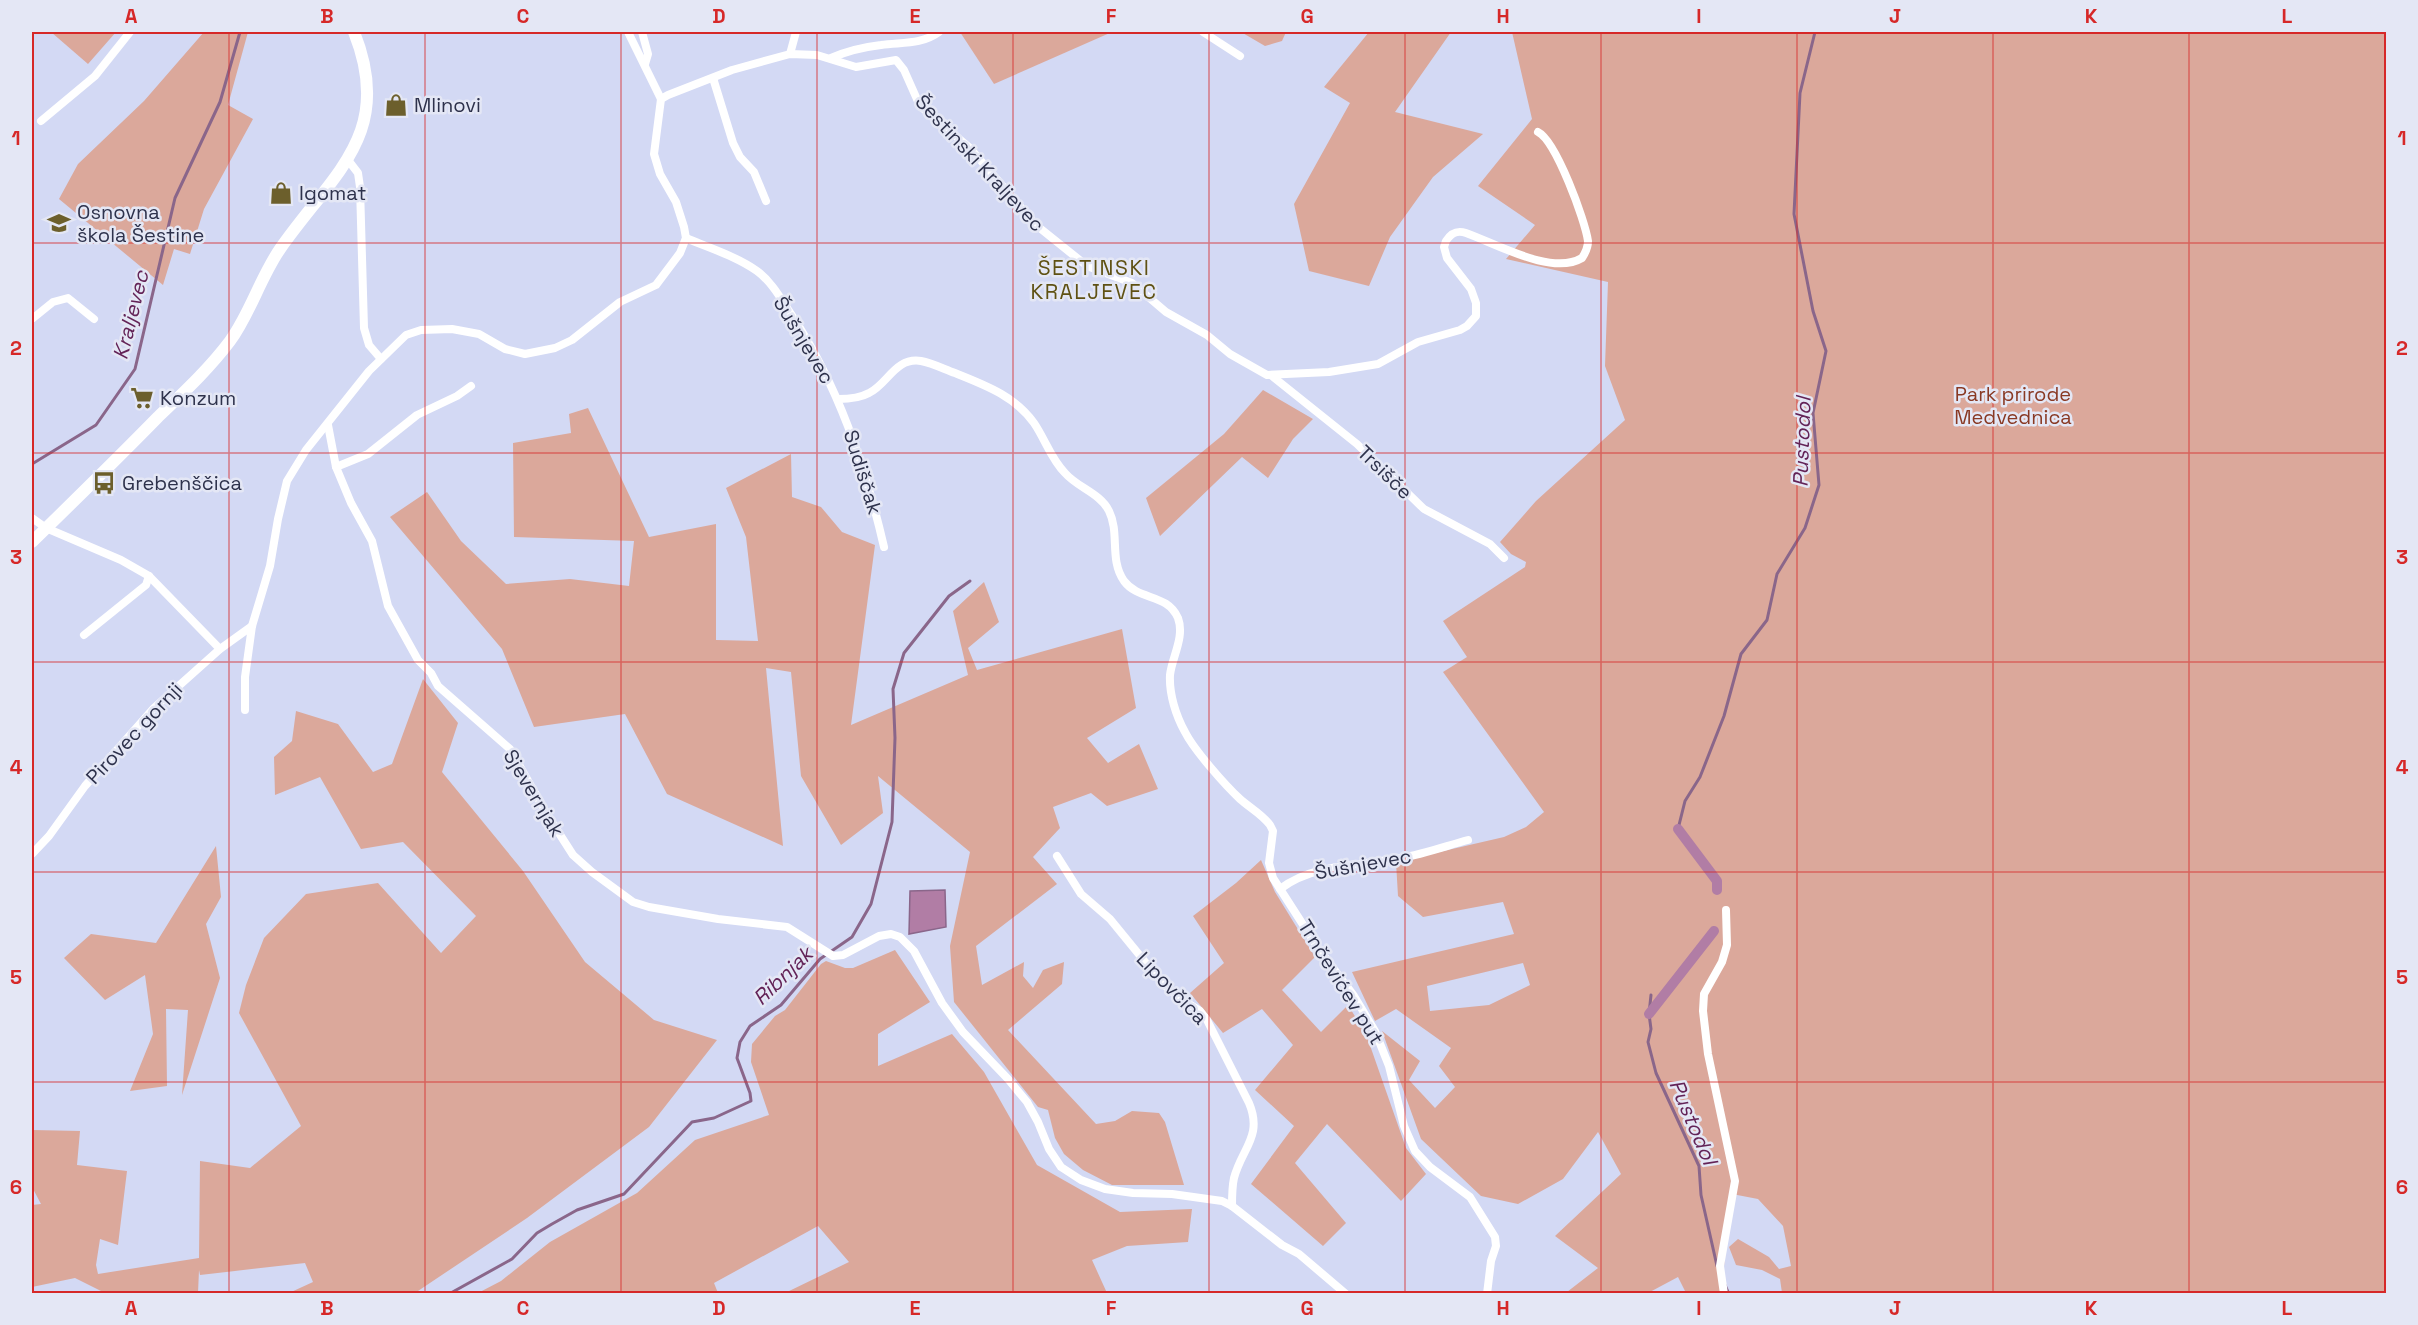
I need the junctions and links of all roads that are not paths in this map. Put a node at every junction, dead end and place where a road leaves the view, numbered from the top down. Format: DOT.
graph roads {
  1 [pos="130,32"];
  2 [pos="354,32"];
  3 [pos="628,32"];
  4 [pos="642,32"];
  5 [pos="796,32"];
  6 [pos="939,32"];
  7 [pos="1203,32"];
  8 [pos="790,54"];
  9 [pos="1240,56"];
  10 [pos="831,58"];
  11 [pos="645,64"];
  12 [pos="713,78"];
  13 [pos="661,99"];
  14 [pos="41,121"];
  15 [pos="1538,132"];
  16 [pos="348,160"];
  17 [pos="766,201"];
  18 [pos="686,238"];
  19 [pos="32,318"];
  20 [pos="94,319"];
  21 [pos="381,359"];
  22 [pos="1272,376"];
  23 [pos="471,386"];
  24 [pos="838,399"];
  25 [pos="328,425"];
  26 [pos="336,467"];
  27 [pos="32,518"];
  28 [pos="46,528"];
  29 [pos="32,542"];
  30 [pos="884,547"];
  31 [pos="1504,558"];
  32 [pos="149,576"];
  33 [pos="252,626"];
  34 [pos="84,635"];
  35 [pos="219,649"];
  36 [pos="245,710"];
  37 [pos="1468,840"];
  38 [pos="32,854"];
  39 [pos="1057,856"];
  40 [pos="1280,889"];
  41 [pos="1726,910"];
  42 [pos="1232,1206"];
  43 [pos="1346,1293"];
  44 [pos="1487,1293"];
  45 [pos="1725,1293"];
  1 -- 14 [label="street"];
  2 -- 16 [label="main road"];
  3 -- 11 [label="street"];
  4 -- 11 [label="street"];
  5 -- 8 [label="street"];
  6 -- 10 [label="street"];
  7 -- 9 [label="street"];
  8 -- 10 [label="street, Šestinski Kraljevec"];
  8 -- 12 [label="street, Šestinski Kraljevec"];
  10 -- 22 [label="street, Šestinski Kraljevec"];
  11 -- 13 [label="street"];
  12 -- 13 [label="street, Šestinski Kraljevec"];
  12 -- 17 [label="street"];
  13 -- 18 [label="street"];
  15 -- 22 [label="street, Šestinski Kraljevec"];
  16 -- 21 [label="street"];
  16 -- 28 [label="main road"];
  18 -- 21 [label="street"];
  18 -- 24 [label="street, Šušnjevec"];
  19 -- 20 [label="street"];
  21 -- 25 [label="street"];
  22 -- 31 [label="street, Trsišče"];
  23 -- 26 [label="street"];
  24 -- 30 [label="street, Sudiščak"];
  24 -- 40 [label="street, Šušnjevec"];
  25 -- 26 [label="street, Sjevernjak"];
  25 -- 33 [label="street"];
  26 -- 42 [label="street, Sjevernjak"];
  27 -- 28 [label="street"];
  28 -- 29 [label="main road"];
  28 -- 32 [label="street"];
  32 -- 34 [label="street"];
  32 -- 35 [label="street"];
  33 -- 35 [label="street, Pirovec gornji"];
  33 -- 36 [label="street"];
  35 -- 38 [label="street, Pirovec gornji"];
  37 -- 40 [label="street, Šušnjevec"];
  39 -- 42 [label="street, Lipovčica"];
  40 -- 44 [label="street, Trnčevićev put"];
  41 -- 45 [label="street"];
  42 -- 43 [label="street"];
}
